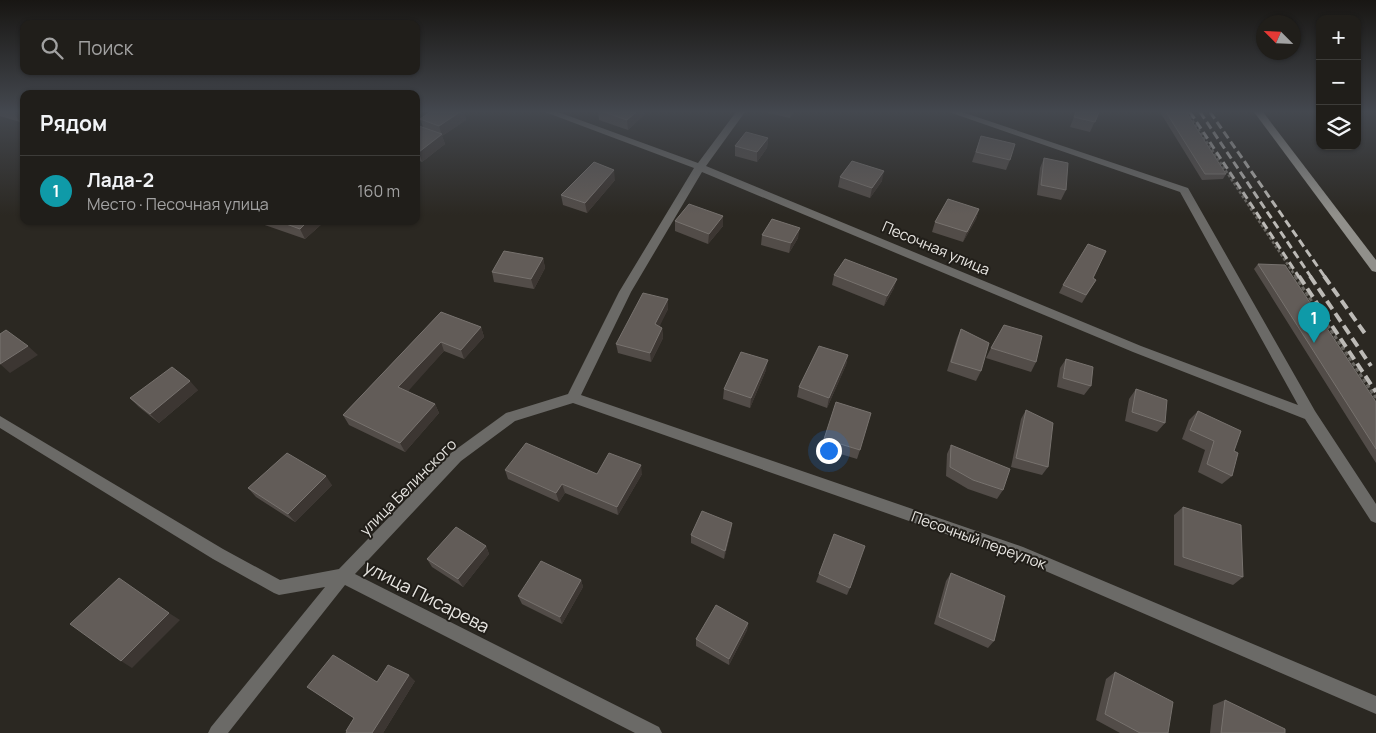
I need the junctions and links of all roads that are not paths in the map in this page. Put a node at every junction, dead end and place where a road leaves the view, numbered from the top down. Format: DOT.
graph roads {
  1 [pos="643,146"];
  2 [pos="716,146"];
  3 [pos="1054,146"];
  4 [pos="1284,146"];
  5 [pos="700,167"];
  6 [pos="1376,268"];
  7 [pos="573,398"];
  8 [pos="1310,415"];
  9 [pos="0,421"];
  10 [pos="1376,516"];
  11 [pos="343,576"];
  12 [pos="1376,705"];
  13 [pos="217,733"];
  14 [pos="653,733"];
  1 -- 5 [label="street, Песочная улица"];
  2 -- 5 [label="street"];
  3 -- 8 [label="street"];
  4 -- 6 [label="main road"];
  5 -- 7 [label="street"];
  5 -- 8 [label="street, Песочная улица"];
  7 -- 11 [label="street, улица Белинского"];
  7 -- 12 [label="street, Песочный переулок"];
  8 -- 10 [label="street"];
  9 -- 11 [label="street, улица Писарева"];
  11 -- 13 [label="street, улица Белинского"];
  11 -- 14 [label="street, улица Писарева"];
}
